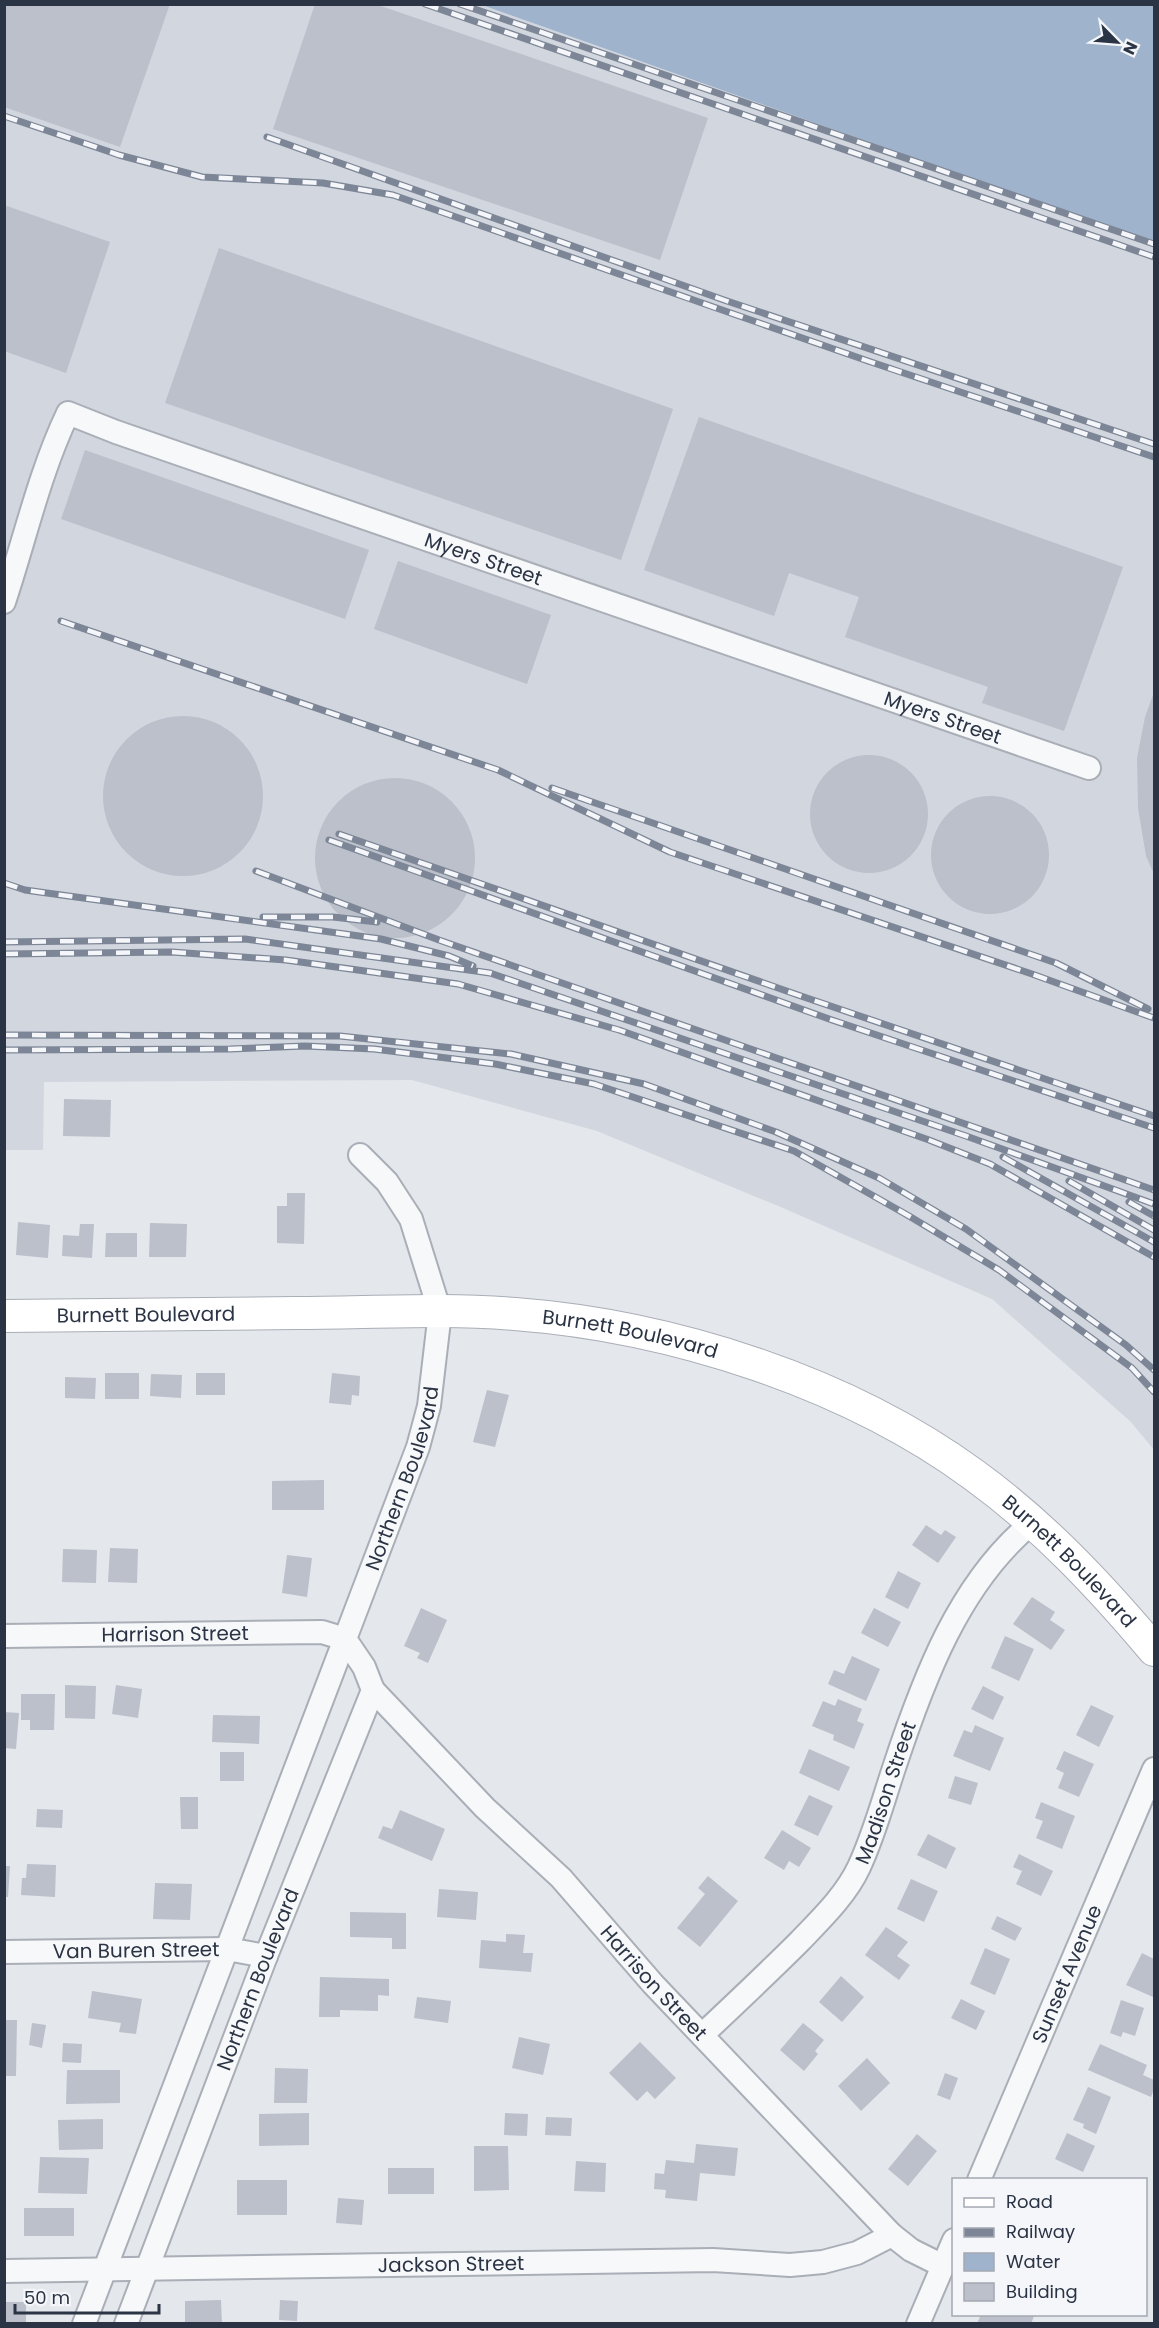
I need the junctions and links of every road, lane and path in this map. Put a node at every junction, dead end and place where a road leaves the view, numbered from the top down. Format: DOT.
graph roads {
  1 [pos="4,602"];
  2 [pos="1089,768"];
  3 [pos="360,1155"];
  4 [pos="441,1312"];
  5 [pos="4,1316"];
  6 [pos="1033,1522"];
  7 [pos="4,1636"];
  8 [pos="345,1639"];
  9 [pos="1155,1650"];
  10 [pos="373,1690"];
  11 [pos="1155,1769"];
  12 [pos="227,1949"];
  13 [pos="4,1952"];
  14 [pos="266,1956"];
  15 [pos="702,2036"];
  16 [pos="981,2178"];
  17 [pos="892,2235"];
  18 [pos="952,2245"];
  19 [pos="943,2266"];
  20 [pos="146,2270"];
  21 [pos="4,2271"];
  22 [pos="104,2271"];
  23 [pos="84,2324"];
  24 [pos="126,2324"];
  25 [pos="918,2324"];
  1 -- 2 [label="street, Myers Street"];
  3 -- 4 [label="street"];
  4 -- 5 [label="main road, Burnett Boulevard"];
  4 -- 6 [label="main road, Burnett Boulevard"];
  4 -- 8 [label="street, Northern Boulevard"];
  6 -- 9 [label="main road, Burnett Boulevard"];
  6 -- 15 [label="street, Madison Street"];
  7 -- 8 [label="street, Harrison Street"];
  8 -- 10 [label="street"];
  8 -- 12 [label="street, Northern Boulevard"];
  10 -- 14 [label="street, Northern Boulevard"];
  10 -- 15 [label="street, Harrison Street"];
  11 -- 16 [label="street, Sunset Avenue"];
  12 -- 13 [label="street, Van Buren Street"];
  12 -- 14 [label="street, Van Buren Street"];
  12 -- 22 [label="street, Northern Boulevard"];
  14 -- 20 [label="street, Northern Boulevard"];
  15 -- 17 [label="street, Harrison Street"];
  17 -- 19 [label="street, Harrison Street"];
  17 -- 20 [label="street, Jackson Street"];
  18 -- 19 [label="street"];
  19 -- 25 [label="street"];
  20 -- 22 [label="street, Jackson Street"];
  20 -- 24 [label="street, Northern Boulevard"];
  21 -- 22 [label="street, Jackson Street"];
  22 -- 23 [label="street, Northern Boulevard"];
}
